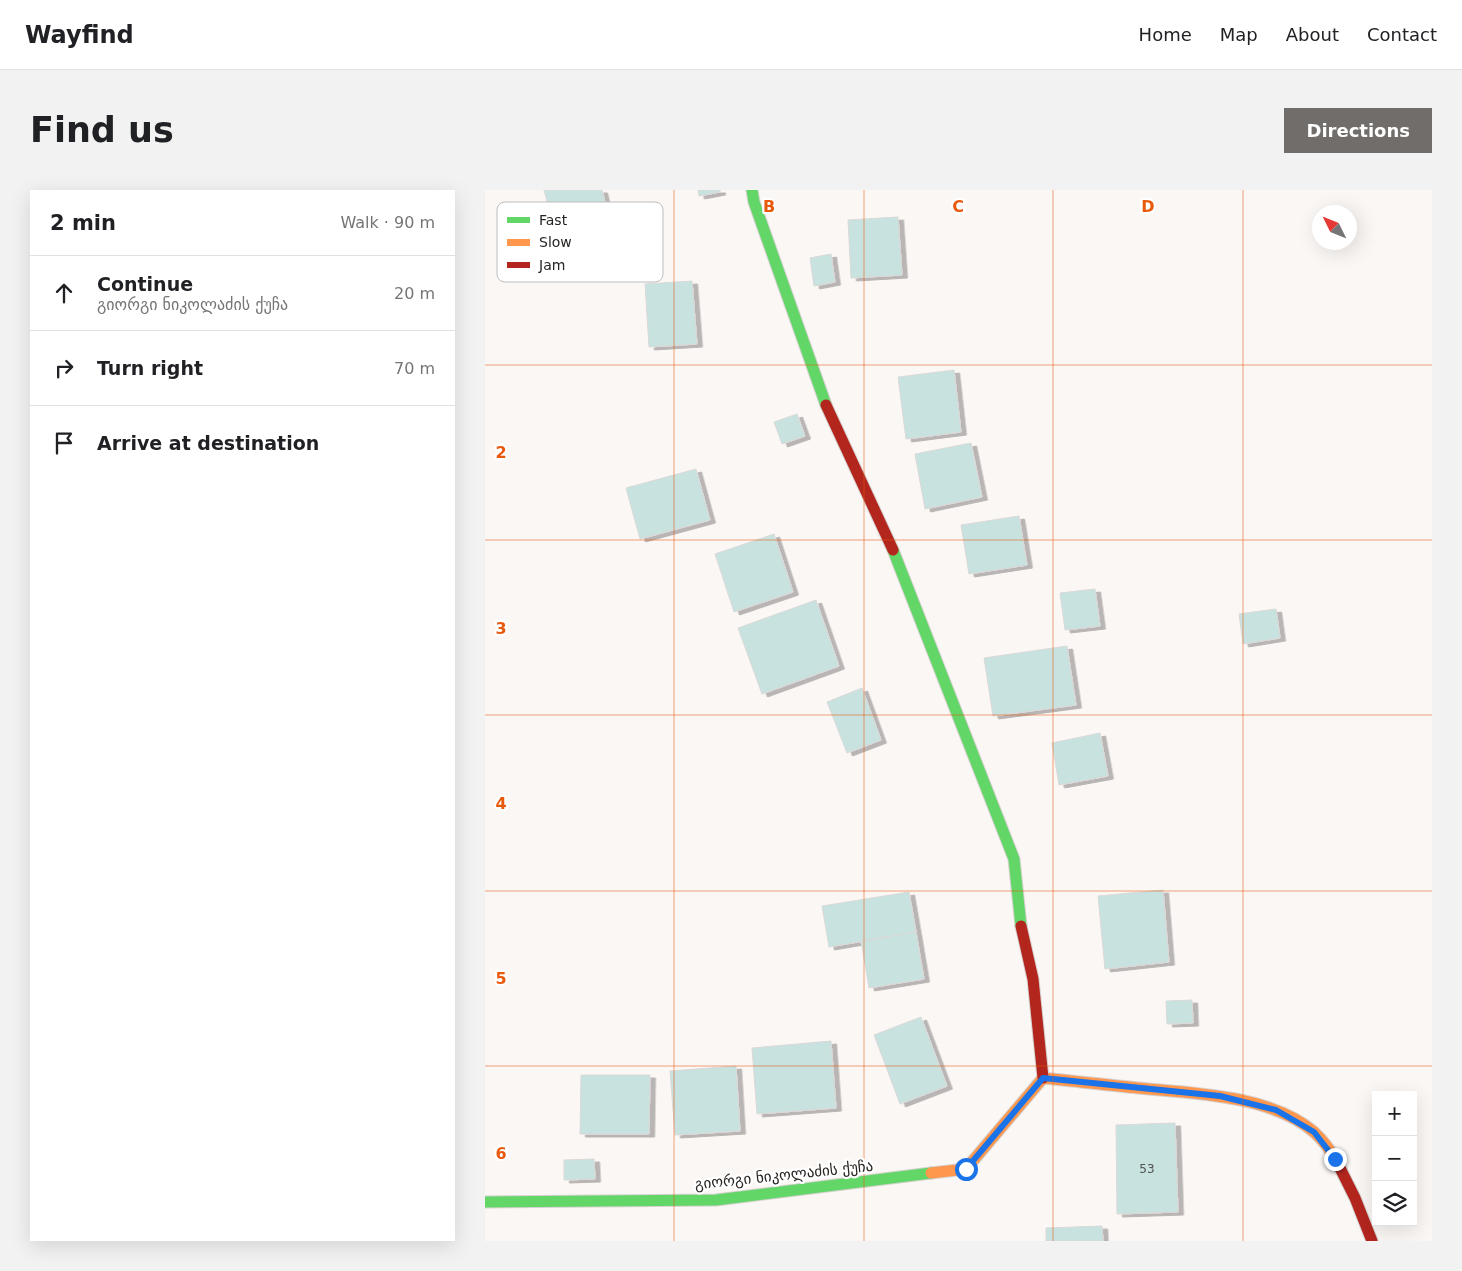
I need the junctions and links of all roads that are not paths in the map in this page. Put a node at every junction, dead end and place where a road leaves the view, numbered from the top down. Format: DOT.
graph roads {
  1 [pos="752,190"];
  2 [pos="1043,1078"];
  3 [pos="485,1202"];
  4 [pos="1372,1241"];
  1 -- 2 [label="street"];
  2 -- 3 [label="street, გიორგი ნიკოლაძის ქუჩა"];
  2 -- 4 [label="street"];
}
